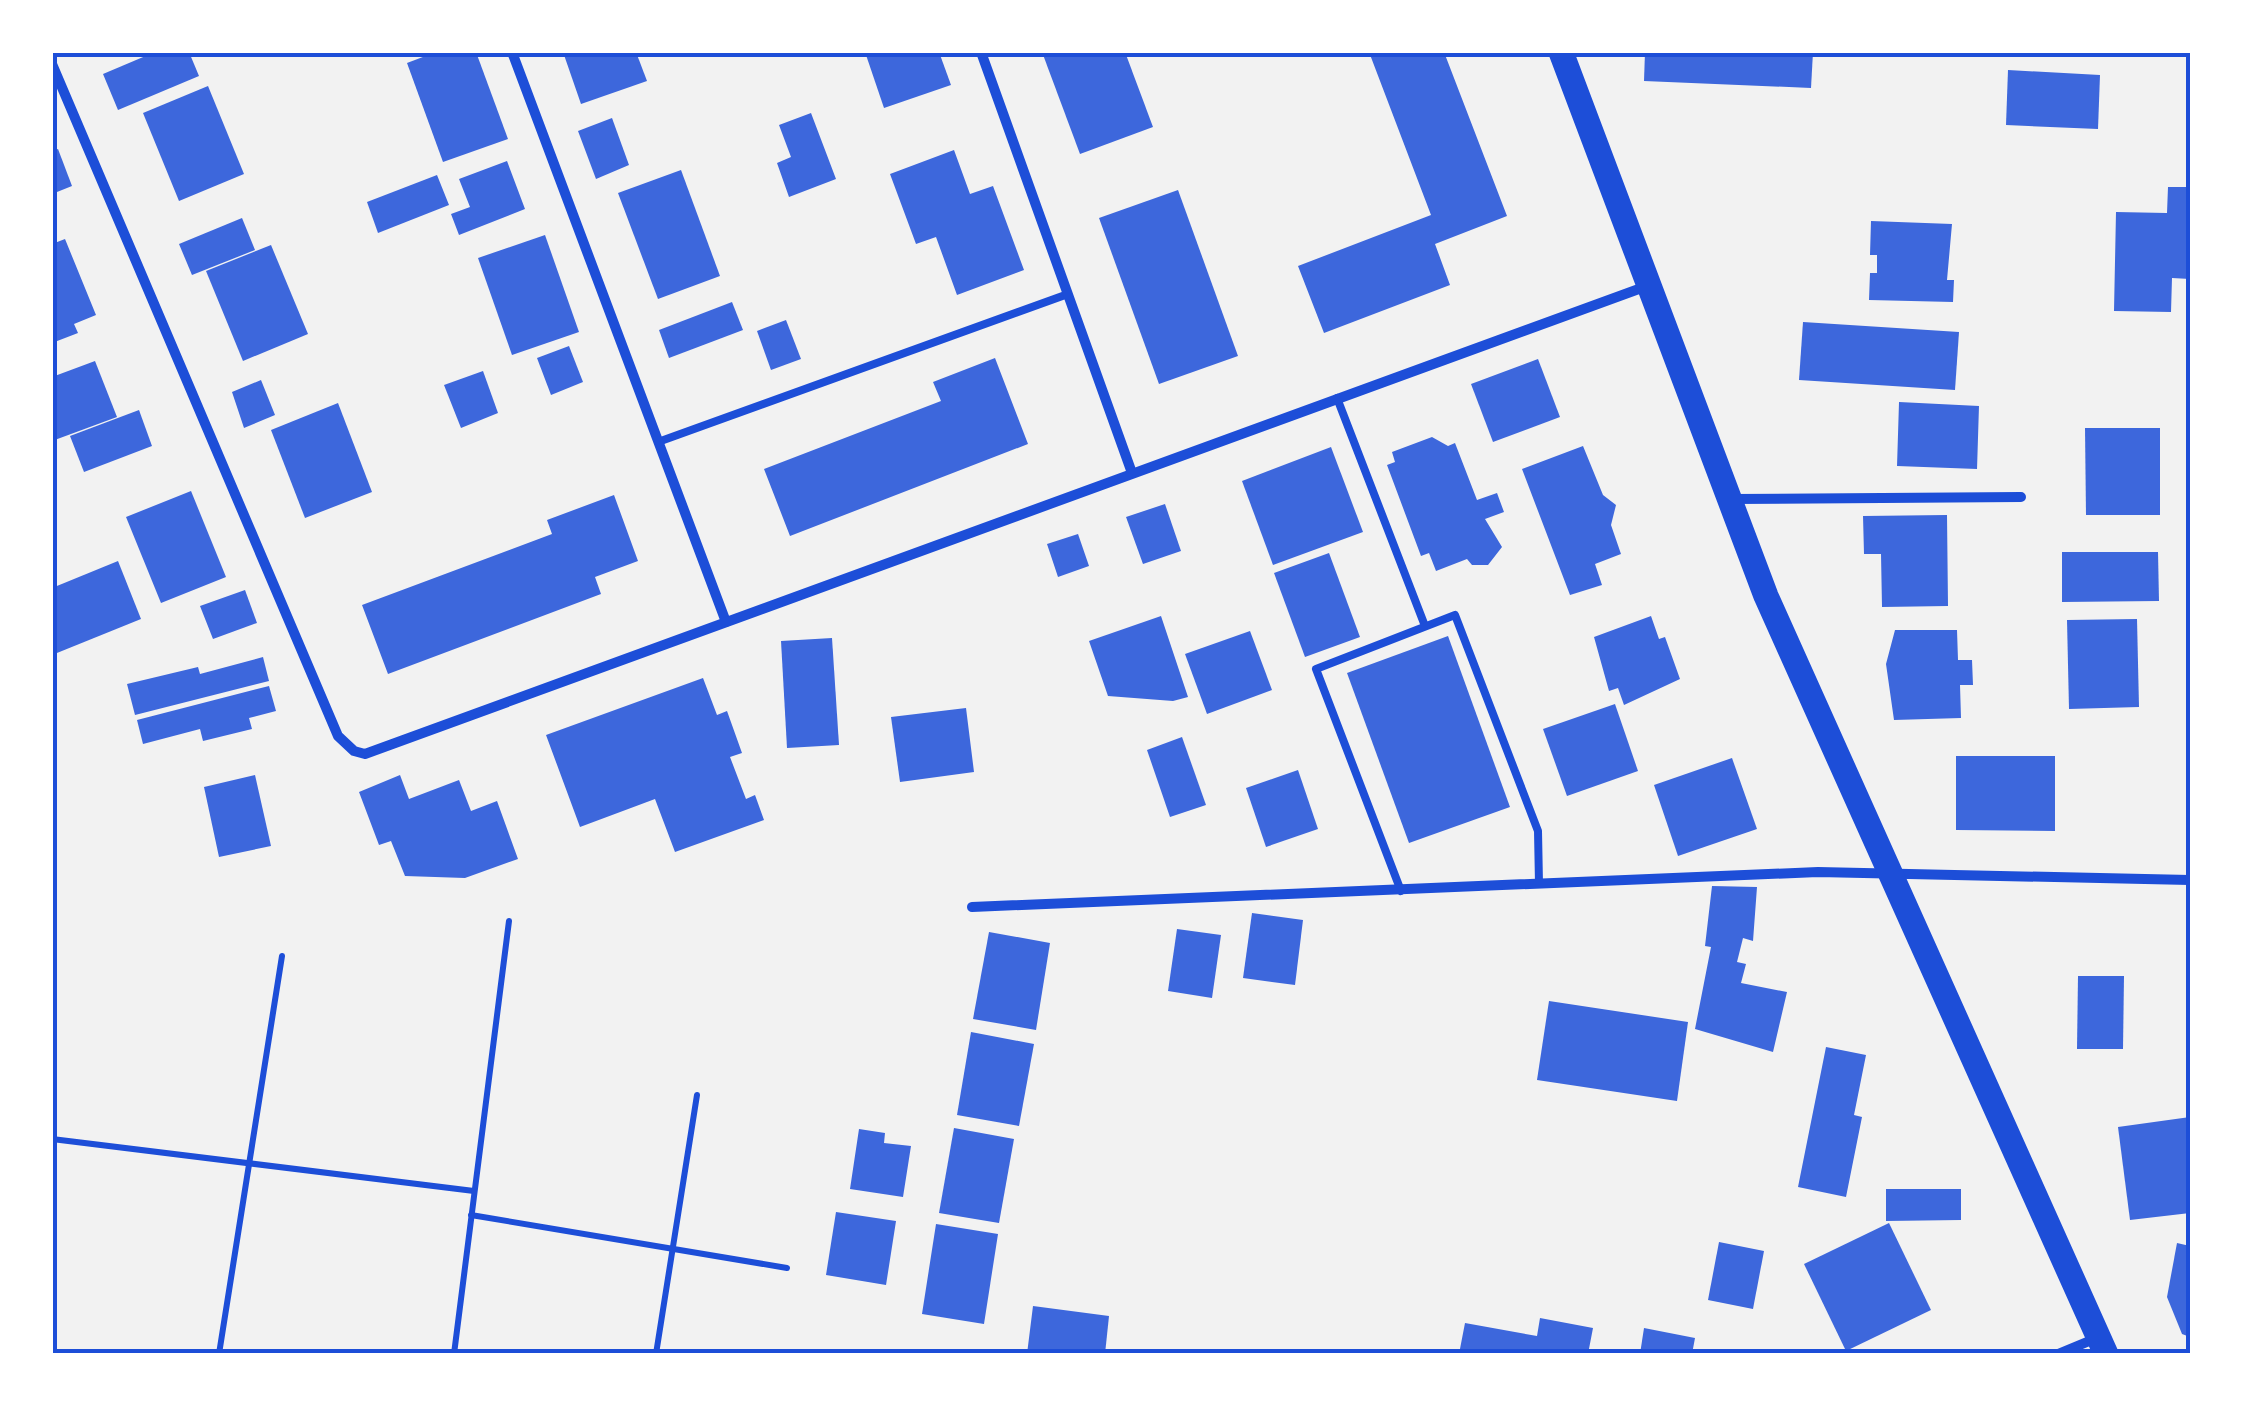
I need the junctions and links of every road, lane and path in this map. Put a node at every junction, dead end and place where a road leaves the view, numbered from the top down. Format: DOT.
graph roads {
  1 [pos="512,52"];
  2 [pos="980,52"];
  3 [pos="1562,52"];
  4 [pos="52,64"];
  5 [pos="1647,286"];
  6 [pos="1068,294"];
  7 [pos="1338,398"];
  8 [pos="658,442"];
  9 [pos="1132,473"];
  10 [pos="2021,497"];
  11 [pos="1728,500"];
  12 [pos="726,622"];
  13 [pos="1425,626"];
  14 [pos="1887,872"];
  15 [pos="2190,880"];
  16 [pos="1539,884"];
  17 [pos="1401,891"];
  18 [pos="972,908"];
  19 [pos="509,921"];
  20 [pos="282,956"];
  21 [pos="697,1095"];
  22 [pos="52,1140"];
  23 [pos="251,1166"];
  24 [pos="474,1192"];
  25 [pos="471,1215"];
  26 [pos="674,1248"];
  27 [pos="787,1268"];
  28 [pos="2103,1345"];
  29 [pos="219,1354"];
  30 [pos="454,1354"];
  31 [pos="656,1354"];
  32 [pos="2058,1354"];
  1 -- 8 [label="street"];
  2 -- 6 [label="street"];
  3 -- 5 [label="main road"];
  4 -- 12 [label="street"];
  5 -- 7 [label="street"];
  5 -- 11 [label="main road"];
  6 -- 8 [label="lane"];
  6 -- 9 [label="street"];
  7 -- 9 [label="street"];
  7 -- 13 [label="lane"];
  8 -- 12 [label="street"];
  9 -- 12 [label="street"];
  10 -- 11 [label="street"];
  11 -- 14 [label="main road"];
  13 -- 16 [label="lane"];
  13 -- 17 [label="lane"];
  14 -- 15 [label="street"];
  14 -- 16 [label="street"];
  14 -- 28 [label="main road"];
  16 -- 17 [label="street"];
  17 -- 18 [label="street"];
  19 -- 24 [label="path"];
  20 -- 23 [label="path"];
  21 -- 26 [label="path"];
  22 -- 23 [label="path"];
  23 -- 24 [label="path"];
  23 -- 29 [label="path"];
  24 -- 25 [label="path"];
  25 -- 26 [label="path"];
  25 -- 30 [label="path"];
  26 -- 27 [label="path"];
  26 -- 31 [label="path"];
  28 -- 32 [label="street"];
}
